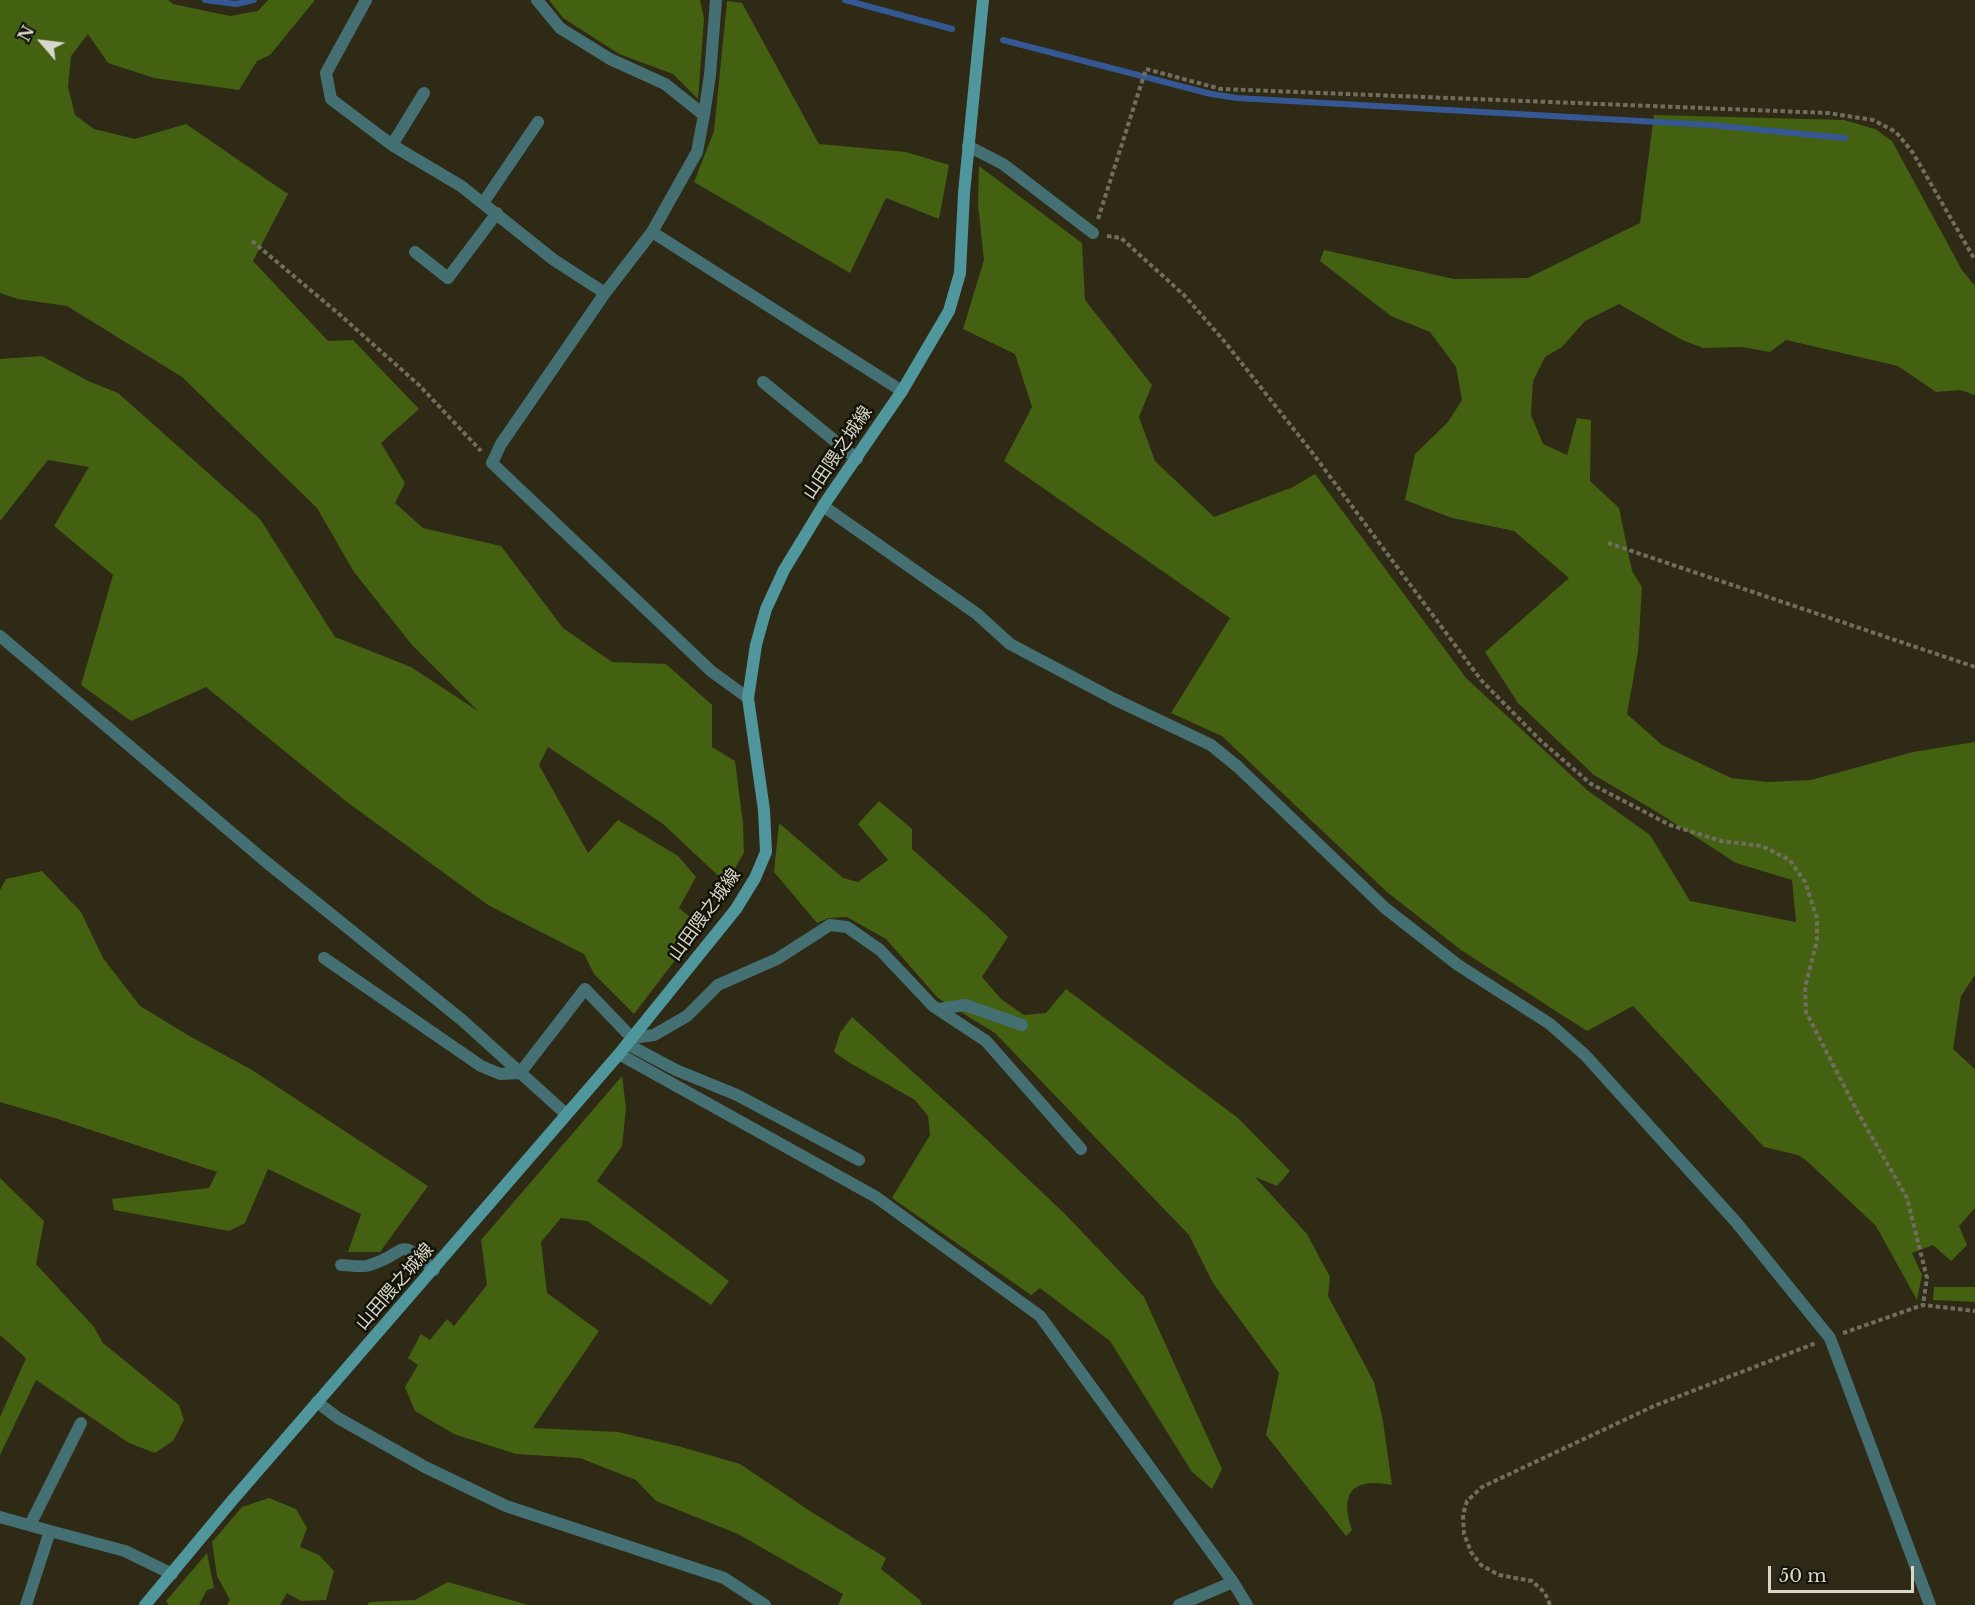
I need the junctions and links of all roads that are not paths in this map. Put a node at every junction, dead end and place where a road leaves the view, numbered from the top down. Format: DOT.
graph roads {
  1 [pos="366,0"];
  2 [pos="537,0"];
  3 [pos="716,0"];
  4 [pos="983,0"];
  5 [pos="424,93"];
  6 [pos="704,115"];
  7 [pos="538,122"];
  8 [pos="392,145"];
  9 [pos="968,146"];
  10 [pos="483,203"];
  11 [pos="497,213"];
  12 [pos="652,232"];
  13 [pos="1093,233"];
  14 [pos="415,252"];
  15 [pos="605,293"];
  16 [pos="763,382"];
  17 [pos="902,391"];
  18 [pos="857,459"];
  19 [pos="823,506"];
  20 [pos="0,636"];
  21 [pos="748,698"];
  22 [pos="324,958"];
  23 [pos="938,1009"];
  24 [pos="1022,1025"];
  25 [pos="626,1045"];
  26 [pos="520,1073"];
  27 [pos="566,1114"];
  28 [pos="1081,1149"];
  29 [pos="859,1160"];
  30 [pos="341,1265"];
  31 [pos="434,1270"];
  32 [pos="317,1402"];
  33 [pos="81,1423"];
  34 [pos="0,1517"];
  35 [pos="30,1526"];
  36 [pos="50,1531"];
  37 [pos="171,1574"];
  38 [pos="1233,1582"];
  39 [pos="26,1605"];
  40 [pos="145,1605"];
  41 [pos="765,1605"];
  42 [pos="1179,1605"];
  43 [pos="1247,1605"];
  44 [pos="1930,1605"];
  1 -- 8 [label="street"];
  2 -- 6 [label="street"];
  3 -- 6 [label="street"];
  4 -- 9 [label="main road, 山田隈之城線"];
  5 -- 8 [label="street"];
  6 -- 12 [label="street"];
  7 -- 10 [label="street"];
  8 -- 10 [label="street"];
  9 -- 13 [label="street"];
  9 -- 17 [label="main road, 山田隈之城線"];
  10 -- 11 [label="street"];
  11 -- 14 [label="street"];
  11 -- 15 [label="street"];
  12 -- 15 [label="street"];
  12 -- 17 [label="street"];
  15 -- 21 [label="street"];
  16 -- 18 [label="street"];
  17 -- 18 [label="main road, 山田隈之城線"];
  18 -- 19 [label="main road, 山田隈之城線"];
  19 -- 21 [label="main road, 山田隈之城線"];
  19 -- 44 [label="street"];
  20 -- 26 [label="street"];
  21 -- 25 [label="main road, 山田隈之城線"];
  22 -- 26 [label="street"];
  23 -- 24 [label="street"];
  23 -- 25 [label="street"];
  23 -- 28 [label="street"];
  25 -- 26 [label="street"];
  25 -- 27 [label="main road, 山田隈之城線"];
  25 -- 29 [label="street"];
  25 -- 38 [label="street"];
  26 -- 27 [label="street"];
  27 -- 31 [label="main road, 山田隈之城線"];
  30 -- 31 [label="street"];
  31 -- 32 [label="main road, 山田隈之城線"];
  32 -- 37 [label="main road, 山田隈之城線"];
  32 -- 41 [label="street"];
  33 -- 35 [label="street"];
  34 -- 35 [label="street"];
  35 -- 36 [label="street"];
  36 -- 37 [label="street"];
  36 -- 39 [label="street"];
  37 -- 40 [label="main road, 山田隈之城線"];
  38 -- 42 [label="street"];
  38 -- 43 [label="street"];
}
